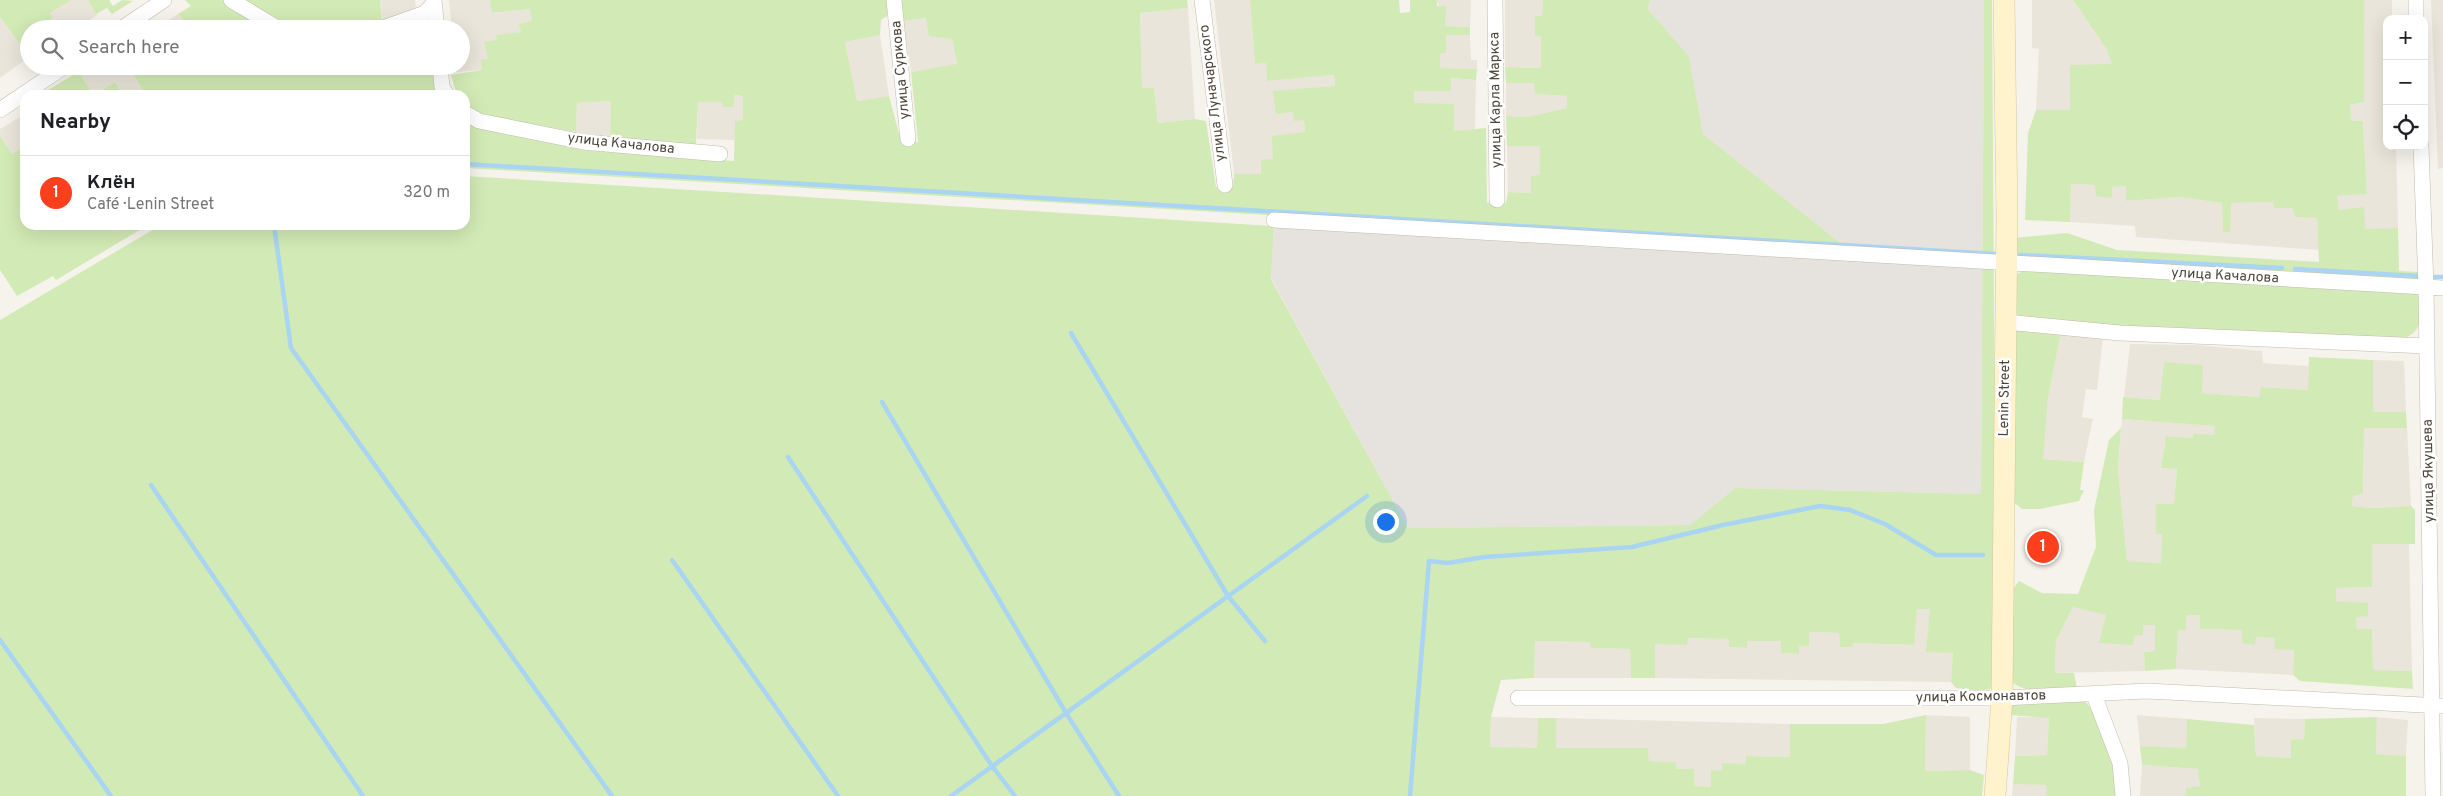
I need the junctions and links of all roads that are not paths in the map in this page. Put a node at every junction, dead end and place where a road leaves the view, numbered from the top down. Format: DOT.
graph roads {
  1 [pos="164,0"];
  2 [pos="232,0"];
  3 [pos="894,0"];
  4 [pos="1202,0"];
  5 [pos="1495,0"];
  6 [pos="2004,0"];
  7 [pos="2416,0"];
  8 [pos="434,2"];
  9 [pos="2416,15"];
  10 [pos="134,20"];
  11 [pos="264,20"];
  12 [pos="405,20"];
  13 [pos="436,20"];
  14 [pos="52,75"];
  15 [pos="441,75"];
  16 [pos="30,90"];
  17 [pos="444,90"];
  18 [pos="20,96"];
  19 [pos="0,110"];
  20 [pos="470,116"];
  21 [pos="908,139"];
  22 [pos="2421,150"];
  23 [pos="720,154"];
  24 [pos="1225,185"];
  25 [pos="1497,200"];
  26 [pos="1274,220"];
  27 [pos="2006,264"];
  28 [pos="2426,287"];
  29 [pos="2443,288"];
  30 [pos="2006,322"];
  31 [pos="2427,346"];
  32 [pos="2094,695"];
  33 [pos="1518,698"];
  34 [pos="2002,698"];
  35 [pos="2438,705"];
  36 [pos="1995,796"];
  37 [pos="2123,796"];
  38 [pos="2433,796"];
  1 -- 10 [label="street"];
  2 -- 11 [label="street"];
  3 -- 21 [label="street, улица Суркова"];
  4 -- 24 [label="street, улица Луначарского"];
  5 -- 25 [label="street, улица Карла Маркса"];
  6 -- 27 [label="street, Lenin Street"];
  7 -- 9 [label="street"];
  8 -- 12 [label="street"];
  8 -- 13 [label="street"];
  14 -- 16 [label="street"];
  15 -- 17 [label="street"];
  18 -- 19 [label="street"];
  20 -- 23 [label="street, улица Качалова"];
  22 -- 28 [label="street, улица Якушева"];
  26 -- 27 [label="street, улица Качалова"];
  27 -- 28 [label="street, улица Качалова"];
  27 -- 30 [label="street, Lenin Street"];
  28 -- 29 [label="street, улица Качалова"];
  28 -- 31 [label="street, улица Якушева"];
  30 -- 31 [label="street"];
  30 -- 34 [label="street, Lenin Street"];
  31 -- 35 [label="street, улица Якушева"];
  32 -- 34 [label="street, улица Космонавтов"];
  32 -- 35 [label="street, улица Космонавтов"];
  32 -- 37 [label="street"];
  33 -- 34 [label="street, улица Космонавтов"];
  34 -- 36 [label="street, Lenin Street"];
  35 -- 38 [label="street, улица Якушева"];
}
